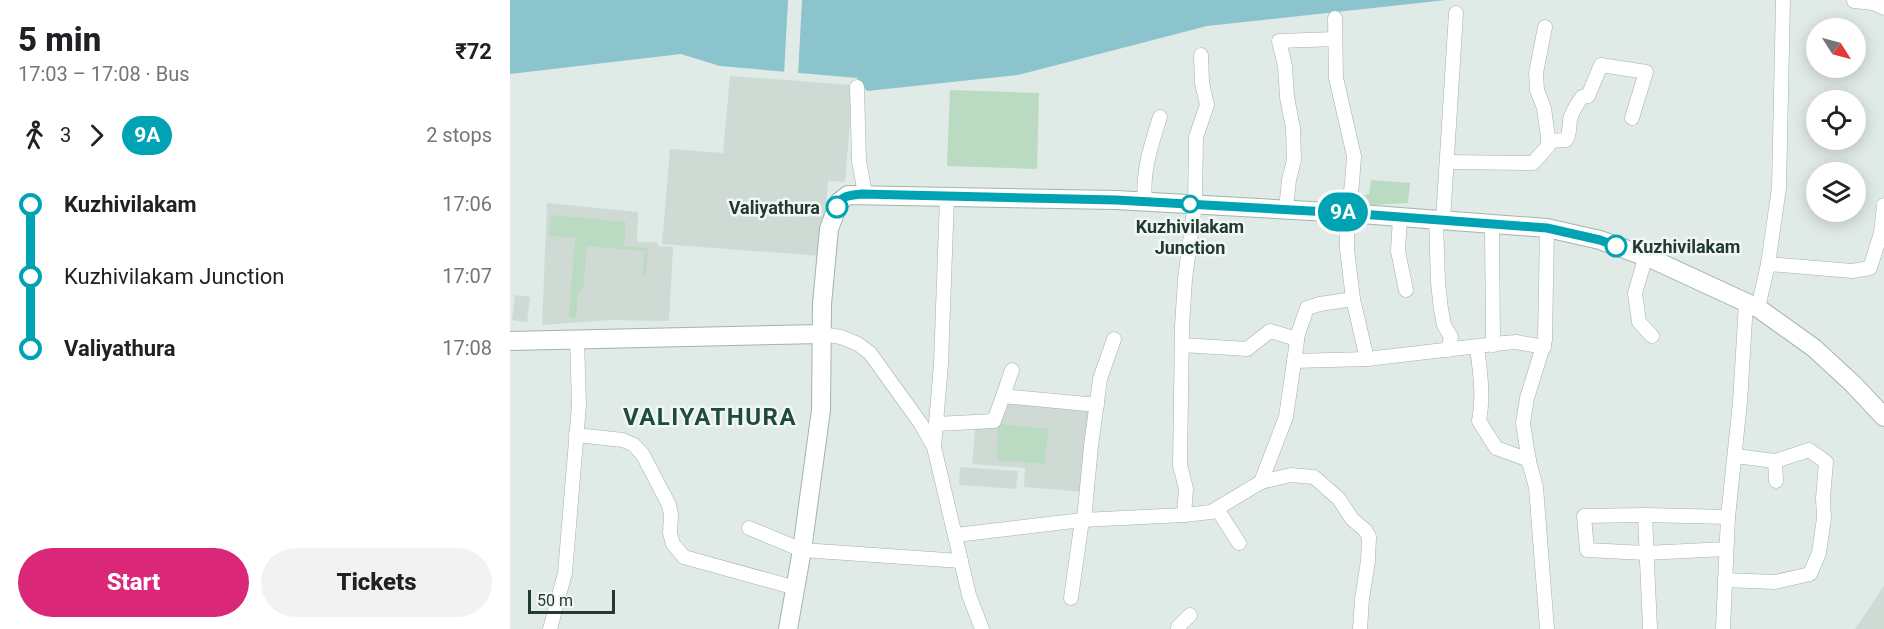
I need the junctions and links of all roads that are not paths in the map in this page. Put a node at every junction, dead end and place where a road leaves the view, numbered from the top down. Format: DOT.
graph roads {
  1 [pos="1783,0"];
  2 [pos="1854,2"];
  3 [pos="1884,8"];
  4 [pos="1456,13"];
  5 [pos="1335,18"];
  6 [pos="1545,27"];
  7 [pos="1335,39"];
  8 [pos="1201,55"];
  9 [pos="857,87"];
  10 [pos="1160,117"];
  11 [pos="1632,118"];
  12 [pos="1548,141"];
  13 [pos="1447,162"];
  14 [pos="865,194"];
  15 [pos="946,197"];
  16 [pos="1145,201"];
  17 [pos="1195,204"];
  18 [pos="1884,205"];
  19 [pos="1286,209"];
  20 [pos="1347,213"];
  21 [pos="1400,217"];
  22 [pos="1440,219"];
  23 [pos="1492,224"];
  24 [pos="1547,228"];
  25 [pos="1646,256"];
  26 [pos="1768,264"];
  27 [pos="1869,268"];
  28 [pos="1884,268"];
  29 [pos="1406,290"];
  30 [pos="1353,299"];
  31 [pos="1752,305"];
  32 [pos="821,334"];
  33 [pos="1652,336"];
  34 [pos="577,339"];
  35 [pos="1114,339"];
  36 [pos="1297,339"];
  37 [pos="510,341"];
  38 [pos="1182,345"];
  39 [pos="1492,345"];
  40 [pos="1477,347"];
  41 [pos="1544,347"];
  42 [pos="1448,350"];
  43 [pos="1367,358"];
  44 [pos="1294,361"];
  45 [pos="1012,370"];
  46 [pos="1003,396"];
  47 [pos="1097,405"];
  48 [pos="1884,417"];
  49 [pos="936,424"];
  50 [pos="576,435"];
  51 [pos="934,447"];
  52 [pos="1735,456"];
  53 [pos="1529,460"];
  54 [pos="1775,461"];
  55 [pos="1776,481"];
  56 [pos="1261,482"];
  57 [pos="1217,509"];
  58 [pos="1184,515"];
  59 [pos="1645,515"];
  60 [pos="1728,517"];
  61 [pos="1083,520"];
  62 [pos="749,528"];
  63 [pos="956,535"];
  64 [pos="1239,543"];
  65 [pos="1726,549"];
  66 [pos="802,550"];
  67 [pos="1646,553"];
  68 [pos="961,561"];
  69 [pos="1725,580"];
  70 [pos="796,588"];
  71 [pos="1071,598"];
  72 [pos="1190,615"];
  73 [pos="550,629"];
  74 [pos="788,629"];
  75 [pos="982,629"];
  76 [pos="1178,629"];
  77 [pos="1360,629"];
  78 [pos="1547,629"];
  79 [pos="1650,629"];
  80 [pos="1724,629"];
  1 -- 26 [label="street"];
  2 -- 3 [label="street"];
  4 -- 13 [label="street"];
  5 -- 7 [label="street"];
  6 -- 12 [label="street"];
  7 -- 19 [label="street"];
  7 -- 20 [label="street"];
  8 -- 17 [label="street"];
  9 -- 14 [label="street"];
  10 -- 16 [label="street"];
  11 -- 12 [label="street"];
  12 -- 13 [label="street"];
  13 -- 22 [label="street"];
  14 -- 15 [label="main road"];
  14 -- 32 [label="main road"];
  15 -- 16 [label="main road"];
  15 -- 49 [label="street"];
  16 -- 17 [label="main road"];
  17 -- 19 [label="main road"];
  17 -- 38 [label="street"];
  18 -- 27 [label="street"];
  19 -- 20 [label="main road"];
  20 -- 21 [label="main road"];
  20 -- 30 [label="street"];
  21 -- 22 [label="main road"];
  21 -- 29 [label="street"];
  22 -- 23 [label="main road"];
  22 -- 42 [label="street"];
  23 -- 24 [label="main road"];
  23 -- 39 [label="street"];
  24 -- 25 [label="main road"];
  24 -- 41 [label="street"];
  25 -- 31 [label="main road"];
  25 -- 33 [label="street"];
  26 -- 27 [label="street"];
  26 -- 31 [label="street"];
  27 -- 28 [label="street"];
  30 -- 36 [label="street"];
  30 -- 43 [label="street"];
  31 -- 48 [label="main road"];
  31 -- 52 [label="street"];
  32 -- 34 [label="main road"];
  32 -- 51 [label="street"];
  32 -- 66 [label="main road"];
  34 -- 37 [label="main road"];
  34 -- 50 [label="street"];
  35 -- 47 [label="street"];
  36 -- 38 [label="street"];
  36 -- 44 [label="street"];
  38 -- 58 [label="street"];
  39 -- 40 [label="street"];
  39 -- 41 [label="street"];
  40 -- 42 [label="street"];
  40 -- 53 [label="street"];
  41 -- 53 [label="street"];
  42 -- 43 [label="street"];
  43 -- 44 [label="street"];
  44 -- 56 [label="street"];
  45 -- 46 [label="street"];
  46 -- 47 [label="street"];
  46 -- 49 [label="street"];
  47 -- 61 [label="street"];
  49 -- 51 [label="street"];
  50 -- 70 [label="street"];
  50 -- 73 [label="street"];
  51 -- 63 [label="street"];
  52 -- 54 [label="street"];
  52 -- 60 [label="street"];
  53 -- 78 [label="street"];
  54 -- 55 [label="street"];
  54 -- 69 [label="street"];
  56 -- 57 [label="street"];
  56 -- 77 [label="street"];
  57 -- 58 [label="street"];
  57 -- 64 [label="street"];
  58 -- 61 [label="street"];
  59 -- 60 [label="street"];
  59 -- 67 [label="street"];
  59 -- 67 [label="street"];
  60 -- 65 [label="street"];
  61 -- 63 [label="street"];
  61 -- 71 [label="street"];
  62 -- 66 [label="street"];
  63 -- 68 [label="street"];
  65 -- 67 [label="street"];
  65 -- 69 [label="street"];
  66 -- 68 [label="street"];
  66 -- 70 [label="main road"];
  67 -- 79 [label="street"];
  68 -- 75 [label="street"];
  69 -- 80 [label="street"];
  70 -- 74 [label="main road"];
  72 -- 76 [label="street"];
}
